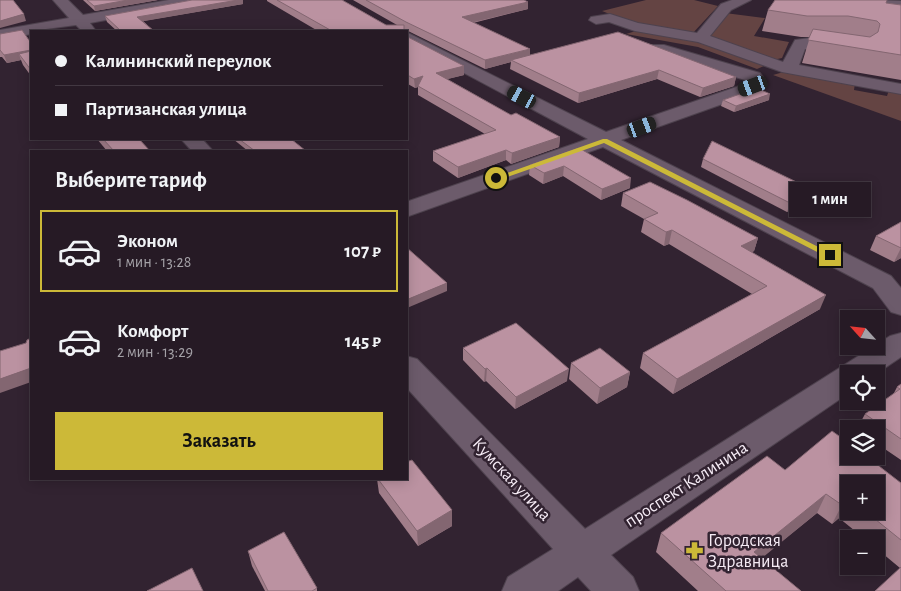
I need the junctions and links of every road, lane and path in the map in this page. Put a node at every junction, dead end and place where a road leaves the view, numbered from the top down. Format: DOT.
graph roads {
  1 [pos="60,0"];
  2 [pos="191,0"];
  3 [pos="744,0"];
  4 [pos="881,0"];
  5 [pos="901,5"];
  6 [pos="80,20"];
  7 [pos="596,20"];
  8 [pos="89,30"];
  9 [pos="0,34"];
  10 [pos="408,36"];
  11 [pos="700,38"];
  12 [pos="658,48"];
  13 [pos="862,50"];
  14 [pos="789,68"];
  15 [pos="901,90"];
  16 [pos="192,140"];
  17 [pos="605,140"];
  18 [pos="202,150"];
  19 [pos="408,209"];
  20 [pos="901,306"];
  21 [pos="901,343"];
  22 [pos="868,365"];
  23 [pos="408,369"];
  24 [pos="840,383"];
  25 [pos="582,552"];
  26 [pos="523,591"];
  27 [pos="618,591"];
  1 -- 6 [label="street"];
  2 -- 6 [label="street"];
  3 -- 11 [label="street"];
  4 -- 5 [label="street"];
  6 -- 8 [label="street"];
  6 -- 9 [label="street"];
  7 -- 11 [label="street"];
  10 -- 17 [label="street"];
  11 -- 14 [label="street"];
  12 -- 17 [label="street"];
  13 -- 14 [label="street"];
  14 -- 15 [label="street"];
  16 -- 18 [label="street"];
  17 -- 19 [label="street"];
  17 -- 20 [label="street"];
  21 -- 22 [label="street"];
  23 -- 25 [label="street, Кумская улица"];
  24 -- 25 [label="street, проспект Калинина"];
  25 -- 26 [label="street, проспект Калинина"];
  25 -- 27 [label="street, Кумская улица"];
}
